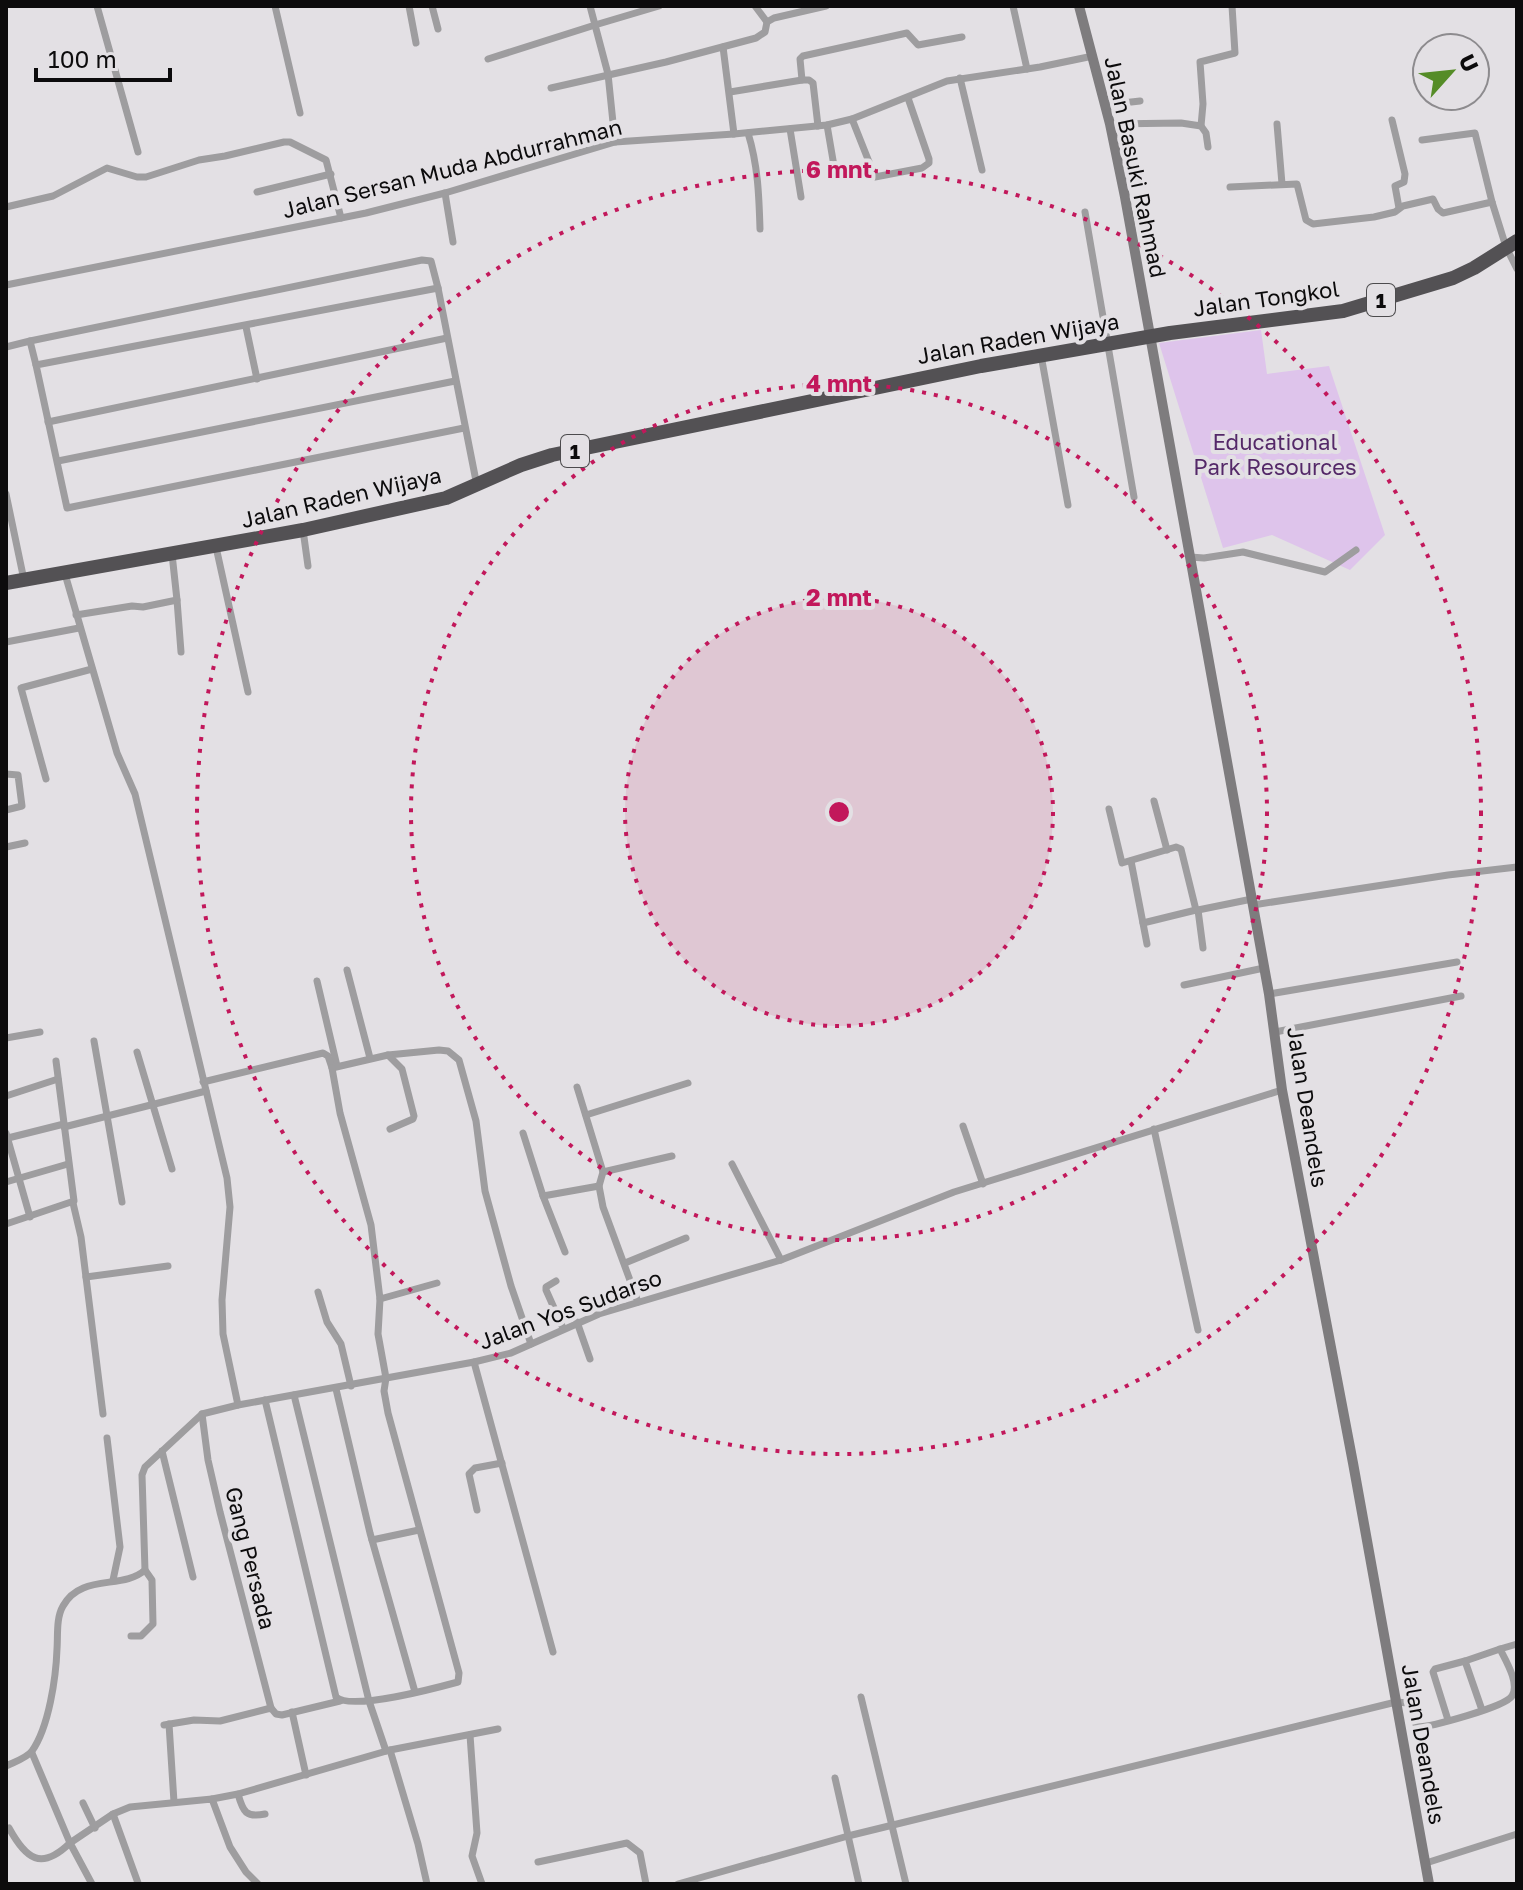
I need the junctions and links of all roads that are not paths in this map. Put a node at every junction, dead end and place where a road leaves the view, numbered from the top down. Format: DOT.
graph roads {
  1 [pos="97,6"];
  2 [pos="275,6"];
  3 [pos="409,6"];
  4 [pos="432,6"];
  5 [pos="590,6"];
  6 [pos="659,6"];
  7 [pos="755,6"];
  8 [pos="826,6"];
  9 [pos="1013,6"];
  10 [pos="1079,6"];
  11 [pos="1232,6"];
  12 [pos="767,22"];
  13 [pos="595,25"];
  14 [pos="438,29"];
  15 [pos="962,37"];
  16 [pos="416,43"];
  17 [pos="723,47"];
  18 [pos="1093,56"];
  19 [pos="488,59"];
  20 [pos="1027,69"];
  21 [pos="608,74"];
  22 [pos="960,78"];
  23 [pos="802,80"];
  24 [pos="551,88"];
  25 [pos="730,92"];
  26 [pos="908,98"];
  27 [pos="1140,101"];
  28 [pos="1105,105"];
  29 [pos="300,113"];
  30 [pos="852,119"];
  31 [pos="1392,120"];
  32 [pos="1110,124"];
  33 [pos="1277,124"];
  34 [pos="822,126"];
  35 [pos="1201,126"];
  36 [pos="790,129"];
  37 [pos="748,133"];
  38 [pos="734,134"];
  39 [pos="1422,140"];
  40 [pos="615,142"];
  41 [pos="1208,147"];
  42 [pos="138,152"];
  43 [pos="834,166"];
  44 [pos="982,170"];
  45 [pos="331,174"];
  46 [pos="1282,184"];
  47 [pos="1230,187"];
  48 [pos="257,192"];
  49 [pos="445,193"];
  50 [pos="801,197"];
  51 [pos="1492,202"];
  52 [pos="6,207"];
  53 [pos="1399,208"];
  54 [pos="1085,212"];
  55 [pos="341,218"];
  56 [pos="760,229"];
  57 [pos="453,242"];
  58 [pos="1511,244"];
  59 [pos="1517,269"];
  60 [pos="6,285"];
  61 [pos="438,288"];
  62 [pos="246,327"];
  63 [pos="1150,336"];
  64 [pos="447,338"];
  65 [pos="30,341"];
  66 [pos="1108,344"];
  67 [pos="6,347"];
  68 [pos="1041,355"];
  69 [pos="36,365"];
  70 [pos="257,379"];
  71 [pos="455,381"];
  72 [pos="48,422"];
  73 [pos="464,428"];
  74 [pos="58,461"];
  75 [pos="477,486"];
  76 [pos="6,494"];
  77 [pos="1134,497"];
  78 [pos="1068,505"];
  79 [pos="9,524"];
  80 [pos="303,530"];
  81 [pos="216,547"];
  82 [pos="1356,550"];
  83 [pos="172,554"];
  84 [pos="1190,559"];
  85 [pos="308,566"];
  86 [pos="65,574"];
  87 [pos="24,580"];
  88 [pos="6,583"];
  89 [pos="177,600"];
  90 [pos="76,615"];
  91 [pos="79,628"];
  92 [pos="6,642"];
  93 [pos="181,652"];
  94 [pos="92,669"];
  95 [pos="248,692"];
  96 [pos="6,774"];
  97 [pos="46,779"];
  98 [pos="1154,801"];
  99 [pos="1109,809"];
  100 [pos="6,810"];
  101 [pos="25,843"];
  102 [pos="6,847"];
  103 [pos="1167,850"];
  104 [pos="1131,861"];
  105 [pos="1517,867"];
  106 [pos="1252,902"];
  107 [pos="1197,910"];
  108 [pos="1143,923"];
  109 [pos="1147,944"];
  110 [pos="1203,948"];
  111 [pos="1457,962"];
  112 [pos="1264,968"];
  113 [pos="347,970"];
  114 [pos="317,981"];
  115 [pos="1184,985"];
  116 [pos="1269,994"];
  117 [pos="1461,996"];
  118 [pos="40,1032"];
  119 [pos="1275,1032"];
  120 [pos="6,1038"];
  121 [pos="94,1041"];
  122 [pos="137,1052"];
  123 [pos="388,1055"];
  124 [pos="370,1058"];
  125 [pos="56,1061"];
  126 [pos="335,1067"];
  127 [pos="58,1079"];
  128 [pos="203,1082"];
  129 [pos="688,1083"];
  130 [pos="577,1087"];
  131 [pos="1282,1090"];
  132 [pos="206,1091"];
  133 [pos="6,1096"];
  134 [pos="154,1105"];
  135 [pos="586,1115"];
  136 [pos="106,1118"];
  137 [pos="64,1125"];
  138 [pos="963,1126"];
  139 [pos="390,1129"];
  140 [pos="1154,1129"];
  141 [pos="523,1133"];
  142 [pos="7,1135"];
  143 [pos="672,1156"];
  144 [pos="68,1164"];
  145 [pos="732,1164"];
  146 [pos="172,1169"];
  147 [pos="603,1172"];
  148 [pos="17,1179"];
  149 [pos="6,1182"];
  150 [pos="983,1184"];
  151 [pos="599,1186"];
  152 [pos="543,1196"];
  153 [pos="122,1202"];
  154 [pos="73,1203"];
  155 [pos="30,1217"];
  156 [pos="6,1224"];
  157 [pos="686,1238"];
  158 [pos="565,1252"];
  159 [pos="781,1260"];
  160 [pos="625,1263"];
  161 [pos="168,1266"];
  162 [pos="86,1277"];
  163 [pos="556,1281"];
  164 [pos="437,1283"];
  165 [pos="318,1292"];
  166 [pos="380,1299"];
  167 [pos="638,1302"];
  168 [pos="577,1322"];
  169 [pos="563,1328"];
  170 [pos="1198,1330"];
  171 [pos="531,1344"];
  172 [pos="590,1359"];
  173 [pos="474,1362"];
  174 [pos="386,1378"];
  175 [pos="351,1386"];
  176 [pos="336,1389"];
  177 [pos="294,1395"];
  178 [pos="265,1400"];
  179 [pos="238,1405"];
  180 [pos="103,1414"];
  181 [pos="202,1414"];
  182 [pos="107,1438"];
  183 [pos="162,1451"];
  184 [pos="502,1463"];
  185 [pos="477,1510"];
  186 [pos="418,1527"];
  187 [pos="371,1537"];
  188 [pos="145,1570"];
  189 [pos="193,1577"];
  190 [pos="113,1580"];
  191 [pos="131,1636"];
  192 [pos="1517,1644"];
  193 [pos="1500,1649"];
  194 [pos="553,1652"];
  195 [pos="1465,1661"];
  196 [pos="415,1692"];
  197 [pos="861,1697"];
  198 [pos="340,1701"];
  199 [pos="369,1701"];
  200 [pos="1396,1702"];
  201 [pos="271,1708"];
  202 [pos="1482,1710"];
  203 [pos="292,1712"];
  204 [pos="1448,1720"];
  205 [pos="498,1729"];
  206 [pos="470,1735"];
  207 [pos="388,1750"];
  208 [pos="32,1753"];
  209 [pos="6,1766"];
  210 [pos="306,1775"];
  211 [pos="835,1778"];
  212 [pos="238,1794"];
  213 [pos="212,1799"];
  214 [pos="174,1802"];
  215 [pos="83,1803"];
  216 [pos="113,1814"];
  217 [pos="265,1814"];
  218 [pos="9,1828"];
  219 [pos="95,1828"];
  220 [pos="892,1828"];
  221 [pos="1517,1834"];
  222 [pos="848,1836"];
  223 [pos="70,1843"];
  224 [pos="538,1862"];
  225 [pos="1426,1863"];
  226 [pos="138,1883"];
  227 [pos="92,1884"];
  228 [pos="258,1884"];
  229 [pos="427,1884"];
  230 [pos="482,1884"];
  231 [pos="646,1884"];
  232 [pos="678,1884"];
  233 [pos="859,1884"];
  234 [pos="906,1884"];
  235 [pos="1429,1884"];
  1 -- 42 [label="street"];
  2 -- 29 [label="street"];
  3 -- 16 [label="street"];
  4 -- 14 [label="street"];
  5 -- 13 [label="street"];
  6 -- 13 [label="street"];
  7 -- 12 [label="street"];
  8 -- 12 [label="street"];
  9 -- 20 [label="street"];
  10 -- 18 [label="street, Jalan Basuki Rahmad"];
  11 -- 35 [label="street"];
  12 -- 17 [label="street"];
  13 -- 19 [label="street"];
  13 -- 21 [label="street"];
  15 -- 23 [label="street"];
  17 -- 21 [label="street"];
  17 -- 25 [label="street"];
  18 -- 20 [label="street, Jalan Sersan Muda Abdurrahman"];
  18 -- 28 [label="street, Jalan Basuki Rahmad"];
  20 -- 22 [label="street, Jalan Sersan Muda Abdurrahman"];
  21 -- 24 [label="street"];
  21 -- 40 [label="street"];
  22 -- 26 [label="street, Jalan Sersan Muda Abdurrahman"];
  22 -- 44 [label="street"];
  23 -- 25 [label="street"];
  23 -- 34 [label="street"];
  25 -- 38 [label="street"];
  26 -- 30 [label="street, Jalan Sersan Muda Abdurrahman"];
  26 -- 30 [label="street"];
  27 -- 28 [label="street"];
  28 -- 32 [label="street, Jalan Basuki Rahmad"];
  30 -- 34 [label="street, Jalan Sersan Muda Abdurrahman"];
  31 -- 53 [label="street"];
  32 -- 35 [label="street"];
  32 -- 63 [label="street, Jalan Basuki Rahmad"];
  33 -- 46 [label="street"];
  34 -- 36 [label="street, Jalan Sersan Muda Abdurrahman"];
  34 -- 43 [label="street"];
  35 -- 41 [label="street"];
  36 -- 37 [label="street, Jalan Sersan Muda Abdurrahman"];
  36 -- 50 [label="street"];
  37 -- 38 [label="street, Jalan Sersan Muda Abdurrahman"];
  37 -- 56 [label="street"];
  38 -- 40 [label="street, Jalan Sersan Muda Abdurrahman"];
  39 -- 51 [label="street"];
  40 -- 49 [label="street, Jalan Sersan Muda Abdurrahman"];
  45 -- 48 [label="street"];
  45 -- 52 [label="street"];
  45 -- 55 [label="street"];
  46 -- 47 [label="street"];
  46 -- 53 [label="street"];
  49 -- 55 [label="street, Jalan Sersan Muda Abdurrahman"];
  49 -- 57 [label="street"];
  51 -- 53 [label="street"];
  51 -- 58 [label="street"];
  54 -- 66 [label="street"];
  55 -- 60 [label="street, Jalan Sersan Muda Abdurrahman"];
  58 -- 59 [label="street"];
  58 -- 63 [label="highway, Jalan Tongkol / 1"];
  61 -- 62 [label="street"];
  61 -- 64 [label="street"];
  61 -- 65 [label="street"];
  62 -- 69 [label="street"];
  62 -- 70 [label="street"];
  63 -- 66 [label="highway, Jalan Raden Wijaya / 1"];
  63 -- 84 [label="street, Jalan Deandels"];
  64 -- 70 [label="street"];
  64 -- 71 [label="street"];
  65 -- 67 [label="street"];
  65 -- 69 [label="street"];
  66 -- 68 [label="highway, Jalan Raden Wijaya / 1"];
  66 -- 77 [label="street"];
  68 -- 75 [label="highway, Jalan Raden Wijaya / 1"];
  68 -- 78 [label="street"];
  69 -- 72 [label="street"];
  70 -- 72 [label="street"];
  71 -- 73 [label="street"];
  71 -- 74 [label="street"];
  72 -- 74 [label="street"];
  73 -- 74 [label="street"];
  73 -- 75 [label="street"];
  75 -- 80 [label="highway, Jalan Raden Wijaya / 1"];
  76 -- 79 [label="street"];
  79 -- 87 [label="street"];
  80 -- 81 [label="highway, Jalan Raden Wijaya / 1"];
  80 -- 85 [label="street"];
  81 -- 83 [label="highway, Jalan Raden Wijaya / 1"];
  81 -- 95 [label="street"];
  82 -- 84 [label="street"];
  83 -- 86 [label="highway, Jalan Raden Wijaya / 1"];
  83 -- 89 [label="street"];
  84 -- 106 [label="street, Jalan Deandels"];
  86 -- 87 [label="highway, Jalan Raden Wijaya / 1"];
  86 -- 90 [label="street"];
  87 -- 88 [label="highway, Jalan Raden Wijaya / 1"];
  89 -- 90 [label="street"];
  89 -- 93 [label="street"];
  90 -- 91 [label="street"];
  91 -- 92 [label="street"];
  91 -- 94 [label="street"];
  94 -- 97 [label="street"];
  94 -- 128 [label="street"];
  96 -- 100 [label="street"];
  98 -- 103 [label="street"];
  99 -- 104 [label="street"];
  101 -- 102 [label="street"];
  103 -- 104 [label="street"];
  103 -- 107 [label="street"];
  104 -- 108 [label="street"];
  105 -- 106 [label="street"];
  106 -- 107 [label="street"];
  106 -- 112 [label="street, Jalan Deandels"];
  107 -- 108 [label="street"];
  107 -- 110 [label="street"];
  108 -- 109 [label="street"];
  111 -- 116 [label="street"];
  112 -- 115 [label="street"];
  112 -- 116 [label="street, Jalan Deandels"];
  113 -- 124 [label="street"];
  114 -- 126 [label="street"];
  116 -- 119 [label="street, Jalan Deandels"];
  117 -- 119 [label="street"];
  118 -- 120 [label="street"];
  119 -- 131 [label="street, Jalan Deandels"];
  121 -- 136 [label="street"];
  122 -- 134 [label="street"];
  123 -- 124 [label="street"];
  123 -- 139 [label="street"];
  123 -- 171 [label="street"];
  124 -- 126 [label="street"];
  125 -- 127 [label="street"];
  126 -- 128 [label="street"];
  126 -- 166 [label="street"];
  127 -- 133 [label="street"];
  127 -- 137 [label="street"];
  128 -- 132 [label="street"];
  129 -- 135 [label="street"];
  130 -- 135 [label="street"];
  131 -- 140 [label="street, Jalan Yos Sudarso"];
  131 -- 200 [label="street, Jalan Deandels"];
  132 -- 134 [label="street"];
  132 -- 179 [label="street"];
  134 -- 136 [label="street"];
  134 -- 146 [label="street"];
  135 -- 147 [label="street"];
  136 -- 137 [label="street"];
  136 -- 153 [label="street"];
  137 -- 142 [label="street"];
  137 -- 144 [label="street"];
  138 -- 150 [label="street"];
  140 -- 150 [label="street, Jalan Yos Sudarso"];
  140 -- 170 [label="street"];
  141 -- 152 [label="street"];
  142 -- 148 [label="street"];
  143 -- 147 [label="street"];
  144 -- 148 [label="street"];
  144 -- 154 [label="street"];
  145 -- 159 [label="street"];
  147 -- 151 [label="street"];
  148 -- 149 [label="street"];
  148 -- 155 [label="street"];
  150 -- 159 [label="street, Jalan Yos Sudarso"];
  151 -- 152 [label="street"];
  151 -- 160 [label="street"];
  152 -- 158 [label="street"];
  154 -- 155 [label="street"];
  154 -- 162 [label="street"];
  155 -- 156 [label="street"];
  157 -- 160 [label="street"];
  159 -- 167 [label="street, Jalan Yos Sudarso"];
  160 -- 167 [label="street"];
  161 -- 162 [label="street"];
  162 -- 180 [label="street"];
  163 -- 169 [label="street"];
  164 -- 166 [label="street"];
  165 -- 175 [label="street"];
  166 -- 174 [label="street"];
  167 -- 168 [label="street, Jalan Yos Sudarso"];
  168 -- 169 [label="street, Jalan Yos Sudarso"];
  168 -- 172 [label="street"];
  169 -- 171 [label="street, Jalan Yos Sudarso"];
  171 -- 173 [label="street, Jalan Yos Sudarso"];
  173 -- 174 [label="street, Jalan Yos Sudarso"];
  173 -- 184 [label="street"];
  174 -- 175 [label="street, Jalan Yos Sudarso"];
  174 -- 186 [label="street"];
  175 -- 176 [label="street, Jalan Yos Sudarso"];
  176 -- 177 [label="street, Jalan Yos Sudarso"];
  176 -- 187 [label="street"];
  177 -- 178 [label="street, Jalan Yos Sudarso"];
  177 -- 199 [label="street"];
  178 -- 179 [label="street, Jalan Yos Sudarso"];
  178 -- 198 [label="street"];
  179 -- 181 [label="street, Jalan Yos Sudarso"];
  181 -- 183 [label="street, Jalan Yos Sudarso"];
  181 -- 201 [label="street, Gang Persada"];
  182 -- 190 [label="street"];
  183 -- 188 [label="street, Jalan Yos Sudarso"];
  183 -- 189 [label="street"];
  184 -- 185 [label="street"];
  184 -- 194 [label="street"];
  186 -- 187 [label="street"];
  186 -- 196 [label="street"];
  187 -- 196 [label="street"];
  188 -- 190 [label="street"];
  188 -- 191 [label="street, Jalan Yos Sudarso"];
  190 -- 208 [label="street"];
  192 -- 193 [label="street"];
  193 -- 195 [label="street"];
  193 -- 202 [label="street"];
  195 -- 202 [label="street"];
  195 -- 204 [label="street"];
  196 -- 199 [label="street"];
  197 -- 220 [label="street"];
  198 -- 199 [label="street"];
  198 -- 203 [label="street"];
  199 -- 207 [label="street"];
  200 -- 204 [label="street"];
  200 -- 220 [label="street"];
  200 -- 225 [label="street, Jalan Deandels"];
  201 -- 203 [label="street"];
  201 -- 214 [label="street"];
  202 -- 204 [label="street"];
  203 -- 210 [label="street"];
  205 -- 206 [label="street"];
  206 -- 207 [label="street"];
  206 -- 230 [label="street"];
  207 -- 210 [label="street"];
  207 -- 229 [label="street"];
  208 -- 209 [label="street"];
  208 -- 223 [label="street"];
  210 -- 212 [label="street"];
  211 -- 222 [label="street"];
  212 -- 213 [label="street"];
  212 -- 217 [label="street"];
  213 -- 214 [label="street"];
  213 -- 228 [label="street"];
  214 -- 216 [label="street"];
  215 -- 219 [label="street"];
  216 -- 219 [label="street"];
  216 -- 226 [label="street"];
  218 -- 223 [label="street"];
  219 -- 223 [label="street"];
  220 -- 222 [label="street"];
  220 -- 234 [label="street"];
  221 -- 225 [label="street"];
  222 -- 232 [label="street"];
  222 -- 233 [label="street"];
  223 -- 227 [label="street"];
  224 -- 231 [label="street"];
  225 -- 235 [label="street, Jalan Deandels"];
}
